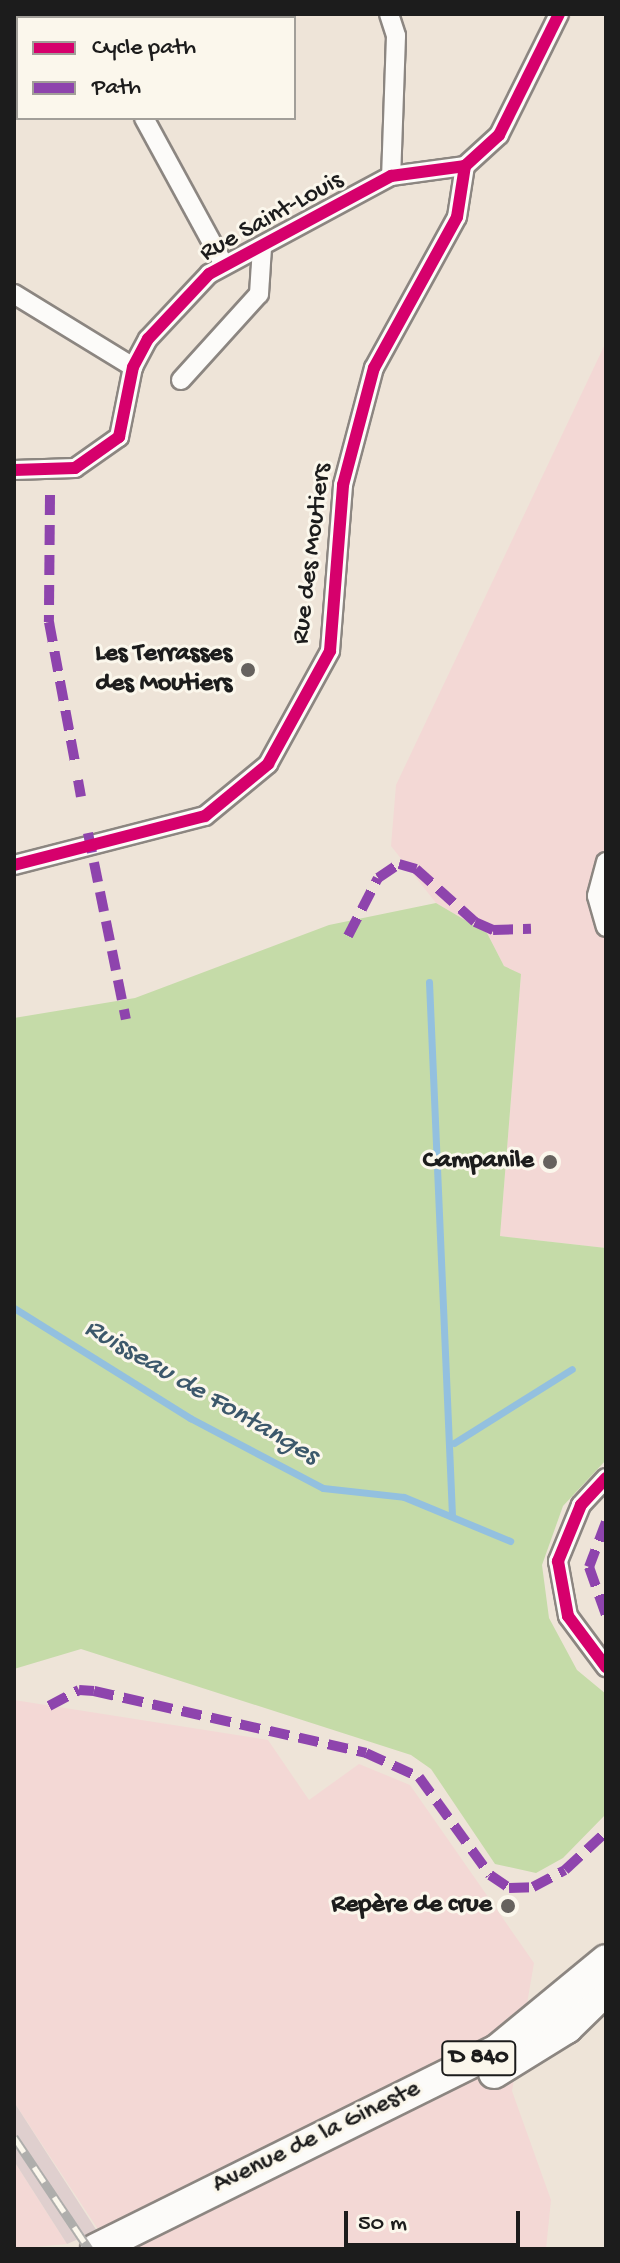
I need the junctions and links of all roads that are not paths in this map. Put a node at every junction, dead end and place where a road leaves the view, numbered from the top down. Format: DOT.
graph roads {
  1 [pos="389,14"];
  2 [pos="559,14"];
  3 [pos="145,120"];
  4 [pos="465,166"];
  5 [pos="391,176"];
  6 [pos="262,248"];
  7 [pos="224,265"];
  8 [pos="14,294"];
  9 [pos="133,367"];
  10 [pos="181,380"];
  11 [pos="14,470"];
  12 [pos="606,862"];
  13 [pos="14,865"];
  14 [pos="606,927"];
  15 [pos="606,1478"];
  16 [pos="606,1667"];
  17 [pos="606,1960"];
  18 [pos="606,1990"];
  19 [pos="96,2249"];
  20 [pos="129,2249"];
  1 -- 5 [label="street"];
  2 -- 4 [label="street"];
  3 -- 7 [label="street"];
  4 -- 5 [label="street, Rue Saint-Louis"];
  4 -- 13 [label="street, Rue des Moutiers"];
  5 -- 6 [label="street, Rue Saint-Louis"];
  6 -- 7 [label="street, Rue Saint-Louis"];
  6 -- 10 [label="street"];
  7 -- 9 [label="street, Rue Saint-Louis"];
  8 -- 9 [label="street"];
  9 -- 11 [label="street, Rue Saint-Louis"];
  12 -- 14 [label="street"];
  15 -- 16 [label="street"];
  17 -- 19 [label="main road, Avenue de la Gineste / D 840"];
  18 -- 20 [label="main road, Avenue de la Gineste / D 840"];
}
